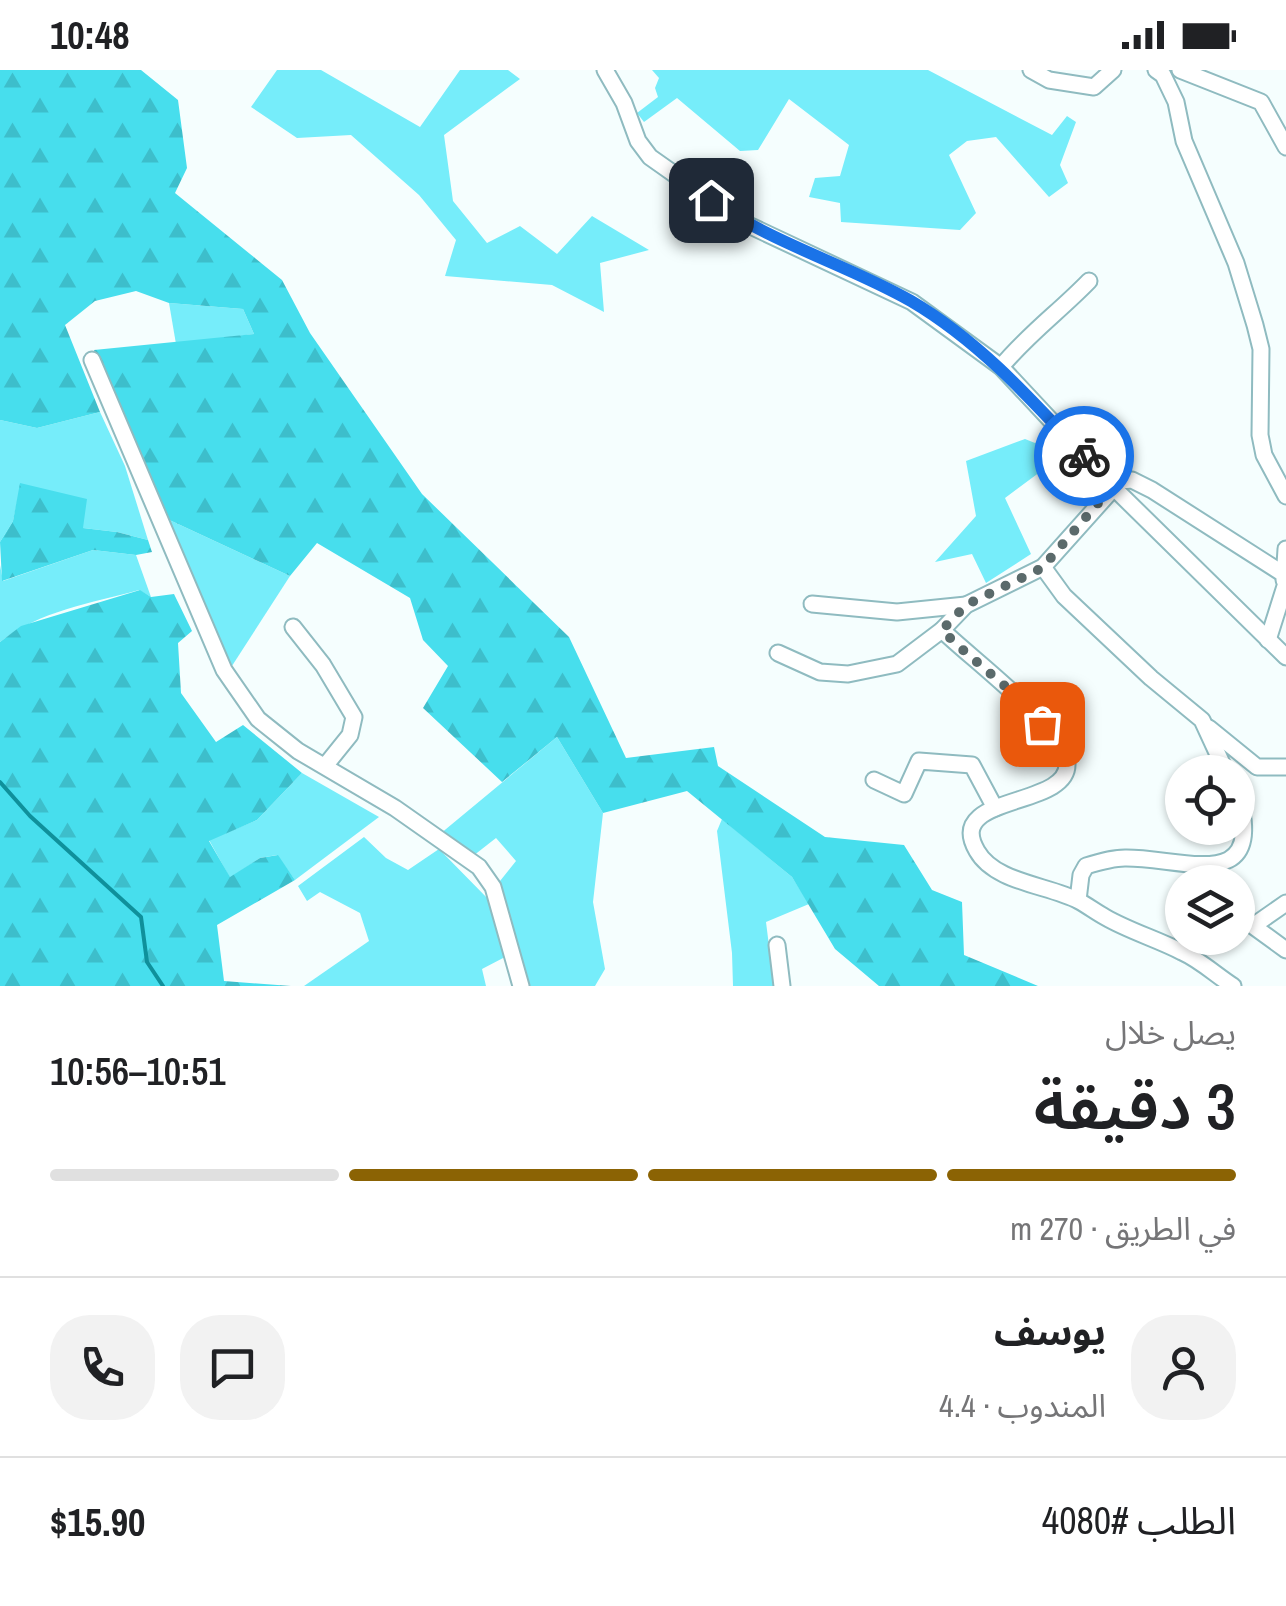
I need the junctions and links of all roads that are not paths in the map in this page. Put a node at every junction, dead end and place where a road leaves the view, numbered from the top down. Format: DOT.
graph roads {
  1 [pos="605,70"];
  2 [pos="1030,70"];
  3 [pos="1114,70"];
  4 [pos="1156,70"];
  5 [pos="1180,70"];
  6 [pos="1286,147"];
  7 [pos="1089,280"];
  8 [pos="92,360"];
  9 [pos="1001,367"];
  10 [pos="1112,487"];
  11 [pos="1286,496"];
  12 [pos="1286,549"];
  13 [pos="1042,568"];
  14 [pos="1285,581"];
  15 [pos="812,604"];
  16 [pos="966,605"];
  17 [pos="293,627"];
  18 [pos="942,630"];
  19 [pos="1268,640"];
  20 [pos="778,653"];
  21 [pos="1286,657"];
  22 [pos="1202,720"];
  23 [pos="1218,755"];
  24 [pos="325,766"];
  25 [pos="1286,767"];
  26 [pos="874,780"];
  27 [pos="994,808"];
  28 [pos="1241,845"];
  29 [pos="1078,900"];
  30 [pos="1286,904"];
  31 [pos="1255,918"];
  32 [pos="1255,929"];
  33 [pos="777,945"];
  34 [pos="1286,950"];
  35 [pos="521,986"];
  36 [pos="782,986"];
  37 [pos="1233,986"];
  1 -- 9 [label="street"];
  2 -- 3 [label="street"];
  4 -- 11 [label="street"];
  5 -- 6 [label="street"];
  7 -- 9 [label="street"];
  8 -- 24 [label="street"];
  9 -- 10 [label="street"];
  10 -- 13 [label="street"];
  10 -- 14 [label="street"];
  10 -- 19 [label="street"];
  12 -- 14 [label="street"];
  13 -- 16 [label="street"];
  13 -- 22 [label="street"];
  14 -- 19 [label="street"];
  15 -- 16 [label="street"];
  16 -- 18 [label="street"];
  17 -- 24 [label="street"];
  18 -- 20 [label="street"];
  18 -- 27 [label="street"];
  19 -- 21 [label="street"];
  22 -- 23 [label="street"];
  22 -- 25 [label="street"];
  24 -- 35 [label="street"];
  26 -- 27 [label="street"];
  27 -- 29 [label="street"];
  28 -- 29 [label="street"];
  29 -- 37 [label="street"];
  30 -- 31 [label="street"];
  32 -- 34 [label="street"];
  33 -- 36 [label="street"];
}
